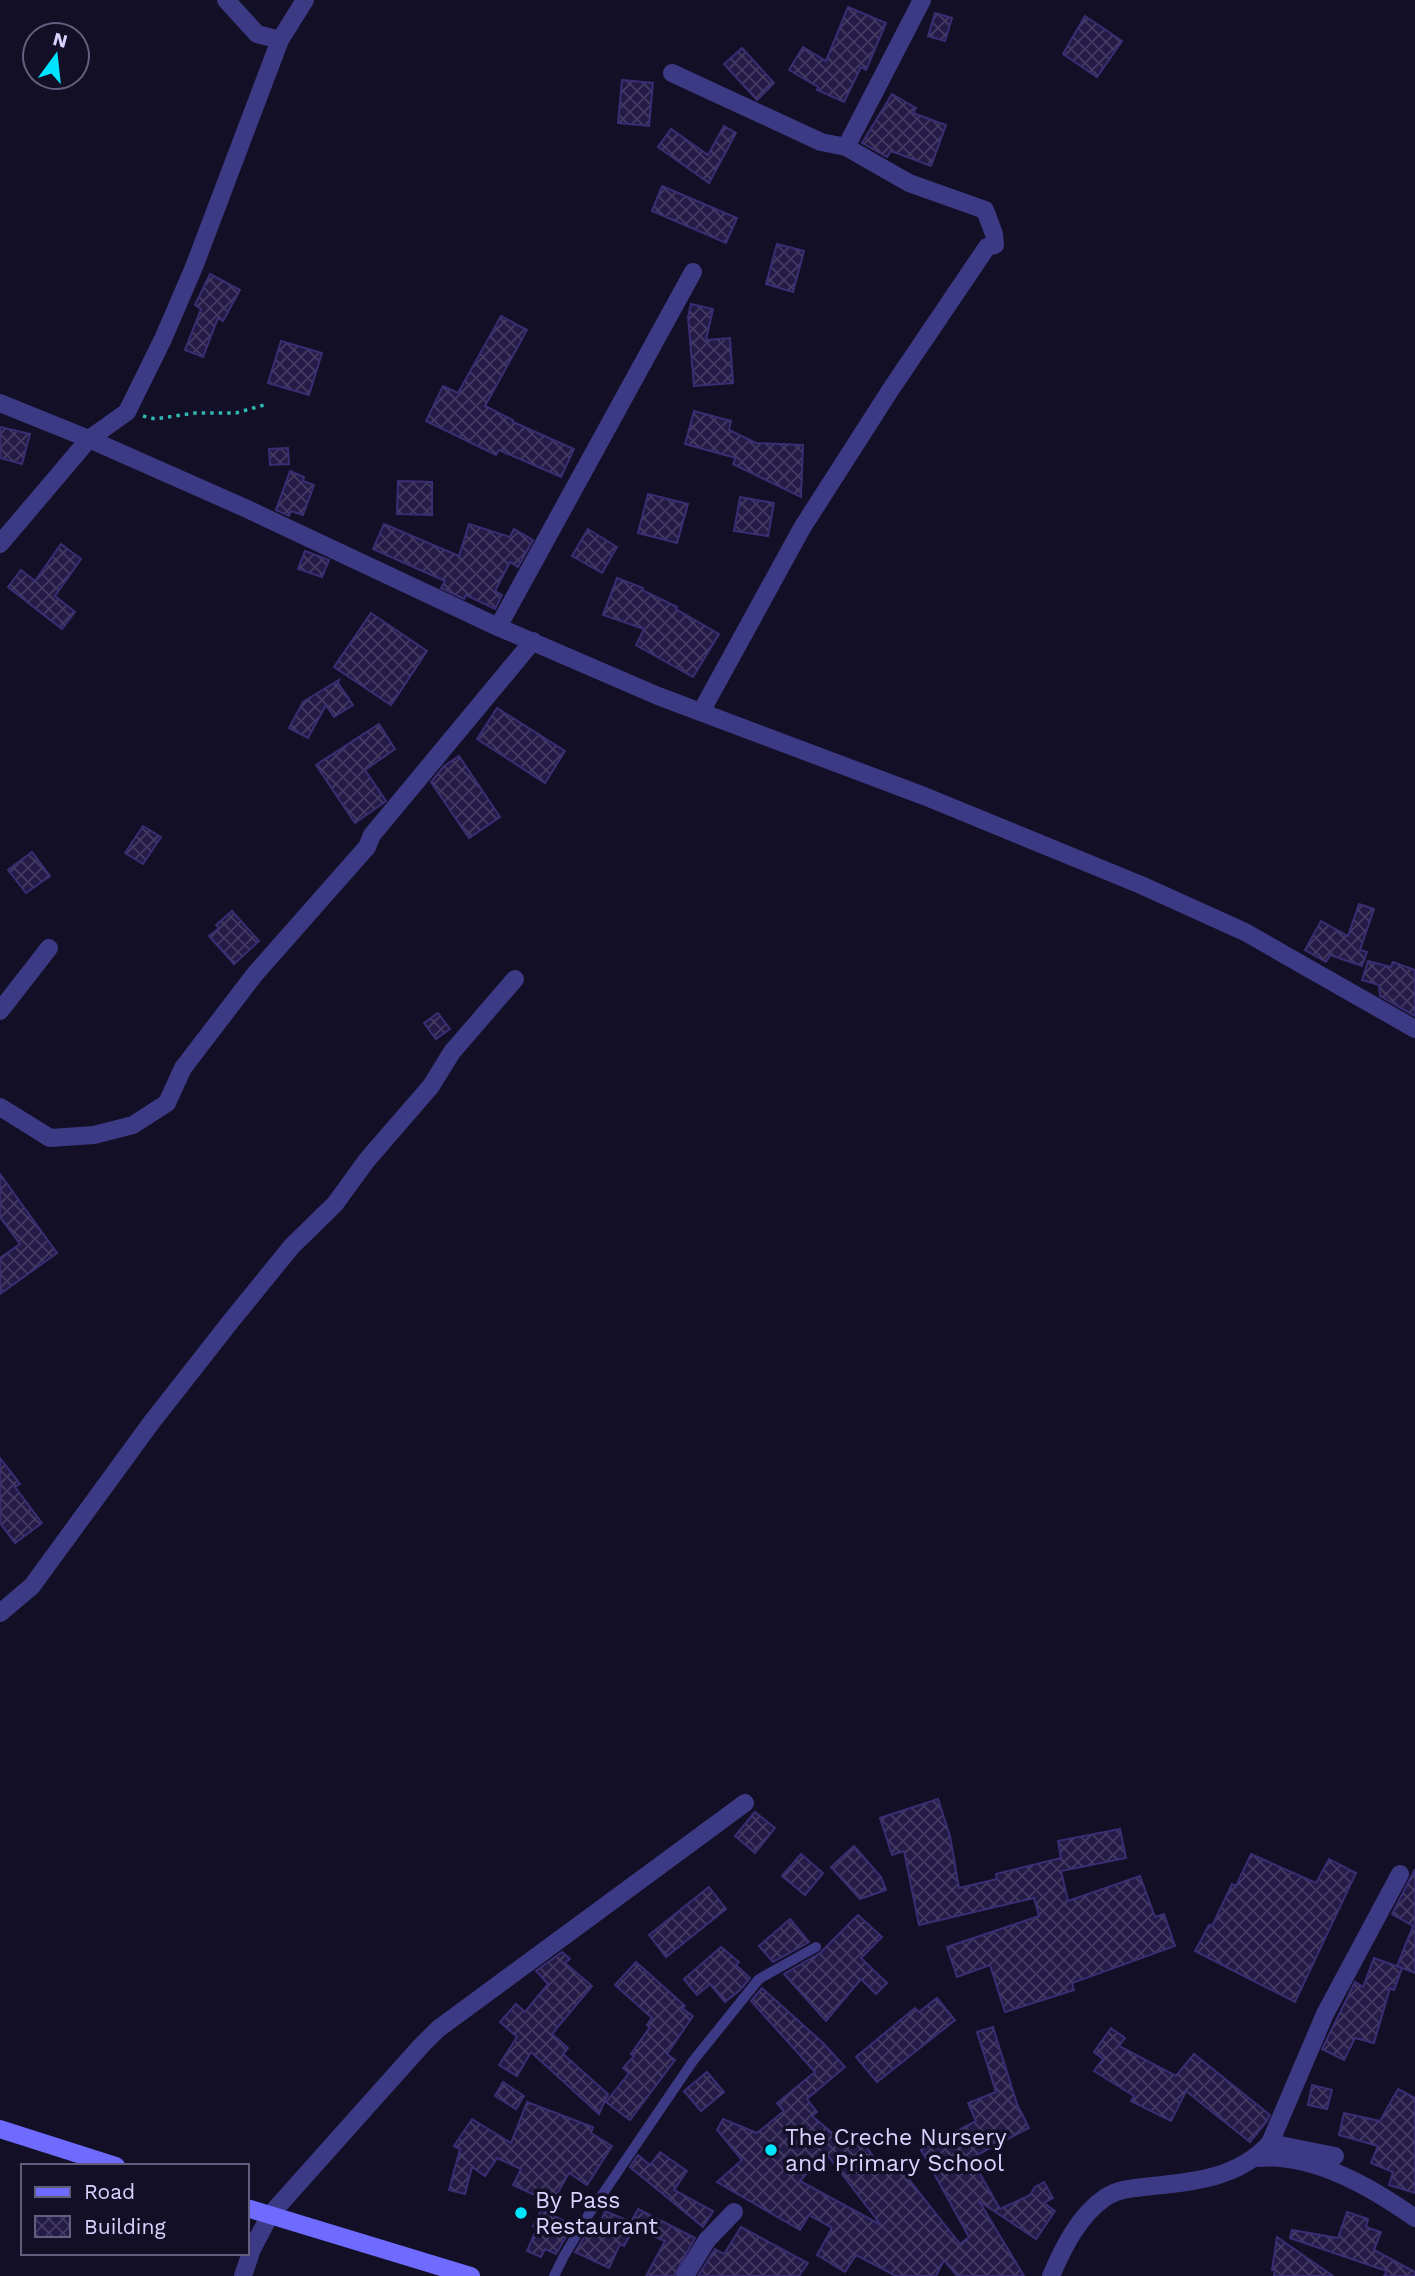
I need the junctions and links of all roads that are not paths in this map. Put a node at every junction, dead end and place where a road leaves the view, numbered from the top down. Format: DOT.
graph roads {
  1 [pos="226,0"];
  2 [pos="305,0"];
  3 [pos="922,0"];
  4 [pos="280,40"];
  5 [pos="671,73"];
  6 [pos="846,148"];
  7 [pos="693,272"];
  8 [pos="0,403"];
  9 [pos="89,439"];
  10 [pos="0,544"];
  11 [pos="498,627"];
  12 [pos="533,641"];
  13 [pos="701,712"];
  14 [pos="49,948"];
  15 [pos="515,979"];
  16 [pos="0,1011"];
  17 [pos="1415,1029"];
  18 [pos="0,1107"];
  19 [pos="0,1613"];
  20 [pos="745,1803"];
  21 [pos="1400,1874"];
  22 [pos="816,1947"];
  23 [pos="0,2129"];
  24 [pos="1270,2143"];
  25 [pos="1335,2156"];
  26 [pos="1256,2158"];
  27 [pos="110,2164"];
  28 [pos="248,2208"];
  29 [pos="734,2212"];
  30 [pos="270,2215"];
  31 [pos="1415,2218"];
  32 [pos="243,2276"];
  33 [pos="471,2276"];
  34 [pos="554,2276"];
  35 [pos="685,2276"];
  36 [pos="1051,2276"];
  1 -- 4 [label="street"];
  2 -- 4 [label="street"];
  3 -- 6 [label="street"];
  4 -- 9 [label="street"];
  5 -- 6 [label="street"];
  6 -- 13 [label="street"];
  7 -- 11 [label="street"];
  8 -- 9 [label="street"];
  9 -- 10 [label="street"];
  9 -- 11 [label="street"];
  11 -- 12 [label="street"];
  12 -- 13 [label="street"];
  12 -- 18 [label="street"];
  13 -- 17 [label="street"];
  14 -- 16 [label="street"];
  15 -- 19 [label="street"];
  20 -- 30 [label="street"];
  21 -- 24 [label="street"];
  22 -- 34 [label="lane"];
  23 -- 27 [label="street"];
  24 -- 25 [label="street"];
  24 -- 26 [label="street"];
  26 -- 31 [label="street"];
  26 -- 36 [label="street"];
  28 -- 30 [label="street"];
  29 -- 35 [label="street"];
  30 -- 32 [label="street"];
  30 -- 33 [label="street"];
}
